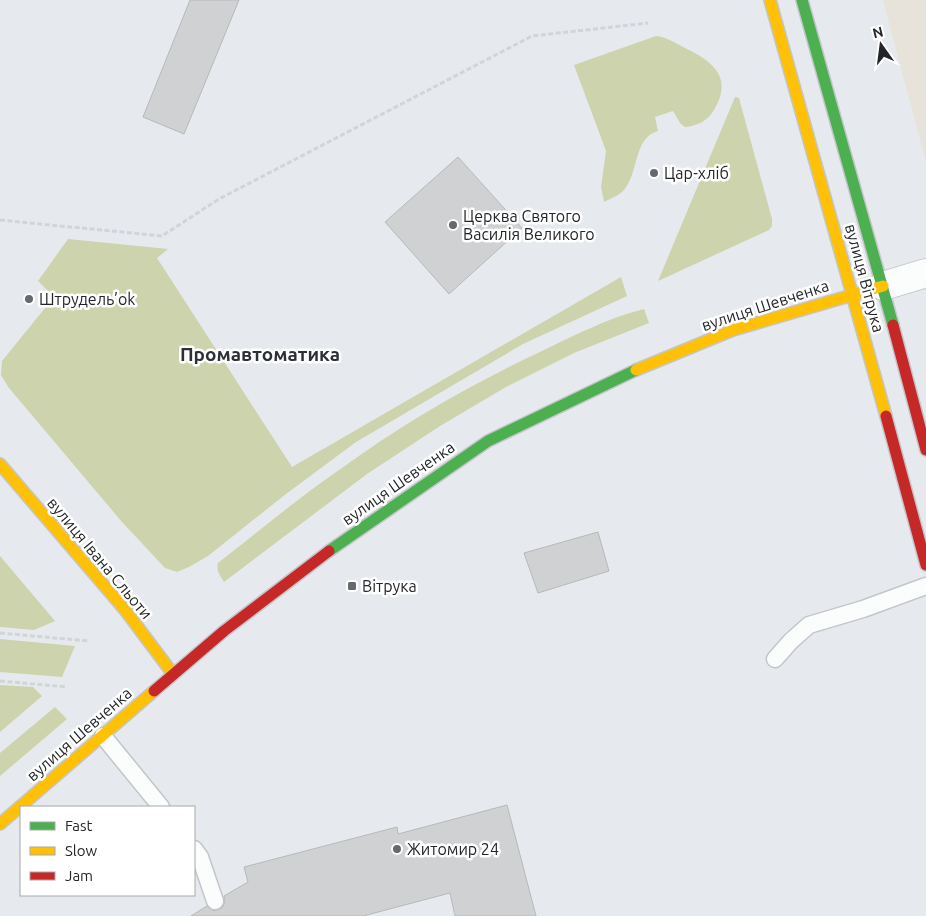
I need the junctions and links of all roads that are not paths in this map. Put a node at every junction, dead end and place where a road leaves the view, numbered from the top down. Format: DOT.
graph roads {
  1 [pos="770,0"];
  2 [pos="802,0"];
  3 [pos="926,272"];
  4 [pos="883,286"];
  5 [pos="853,294"];
  6 [pos="926,450"];
  7 [pos="0,464"];
  8 [pos="926,565"];
  9 [pos="926,586"];
  10 [pos="775,659"];
  11 [pos="173,674"];
  12 [pos="103,736"];
  13 [pos="21,806"];
  14 [pos="160,806"];
  15 [pos="20,807"];
  16 [pos="0,824"];
  17 [pos="195,850"];
  18 [pos="215,901"];
  1 -- 5 [label="street, вулиця Вітрука"];
  2 -- 4 [label="street, вулиця Вітрука"];
  3 -- 4 [label="street"];
  4 -- 5 [label="street, вулиця Шевченка"];
  4 -- 6 [label="street, вулиця Вітрука"];
  5 -- 8 [label="street, вулиця Вітрука"];
  5 -- 11 [label="street, вулиця Шевченка"];
  7 -- 11 [label="street, вулиця Івана Сльоти"];
  9 -- 10 [label="lane"];
  11 -- 12 [label="street, вулиця Шевченка"];
  12 -- 13 [label="street, вулиця Шевченка"];
  12 -- 14 [label="lane"];
  15 -- 16 [label="street, вулиця Шевченка"];
  17 -- 18 [label="lane"];
}
